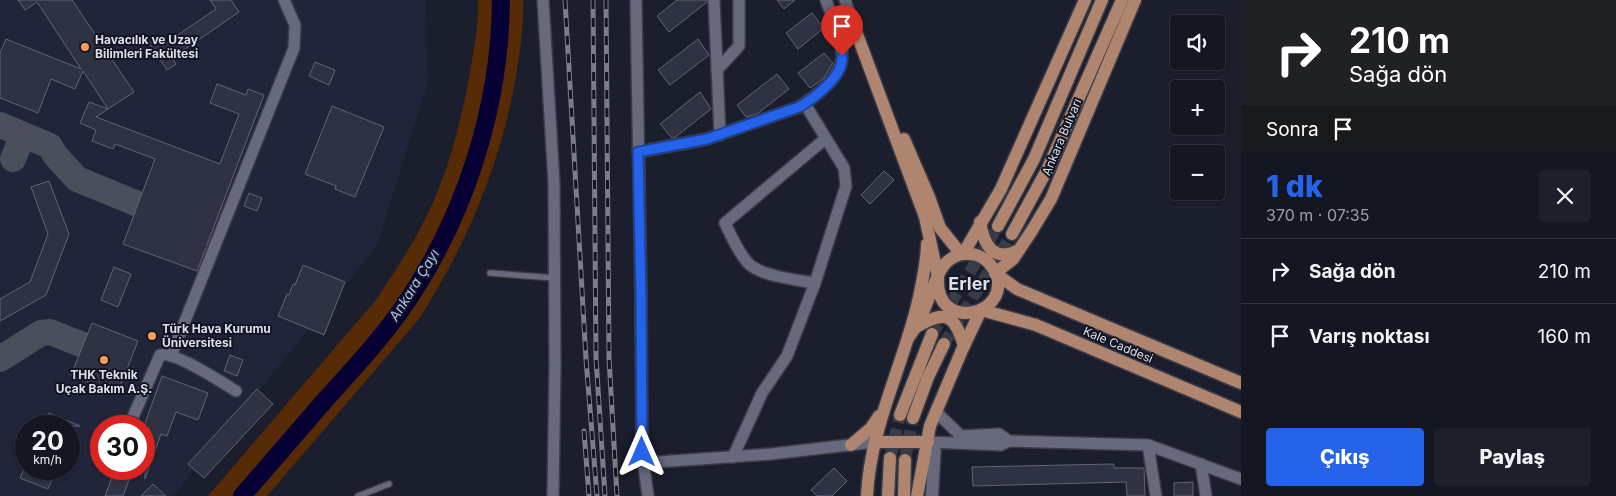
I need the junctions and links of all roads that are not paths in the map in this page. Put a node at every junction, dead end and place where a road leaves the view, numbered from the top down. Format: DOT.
graph roads {
  1 [pos="284,0"];
  2 [pos="543,0"];
  3 [pos="636,0"];
  4 [pos="714,0"];
  5 [pos="739,0"];
  6 [pos="826,0"];
  7 [pos="845,0"];
  8 [pos="1085,0"];
  9 [pos="1102,0"];
  10 [pos="1122,0"];
  11 [pos="1135,0"];
  12 [pos="851,18"];
  13 [pos="717,70"];
  14 [pos="805,104"];
  15 [pos="720,135"];
  16 [pos="825,138"];
  17 [pos="638,152"];
  18 [pos="926,217"];
  19 [pos="998,226"];
  20 [pos="977,227"];
  21 [pos="1012,234"];
  22 [pos="1019,250"];
  23 [pos="962,254"];
  24 [pos="490,273"];
  25 [pos="995,273"];
  26 [pos="938,277"];
  27 [pos="555,278"];
  28 [pos="815,283"];
  29 [pos="981,310"];
  30 [pos="916,328"];
  31 [pos="932,334"];
  32 [pos="908,338"];
  33 [pos="944,344"];
  34 [pos="964,346"];
  35 [pos="170,356"];
  36 [pos="1241,383"];
  37 [pos="236,391"];
  38 [pos="885,408"];
  39 [pos="936,412"];
  40 [pos="1241,412"];
  41 [pos="134,415"];
  42 [pos="900,415"];
  43 [pos="913,418"];
  44 [pos="1009,441"];
  45 [pos="875,442"];
  46 [pos="932,442"];
  47 [pos="852,445"];
  48 [pos="1148,445"];
  49 [pos="733,457"];
  50 [pos="890,458"];
  51 [pos="906,460"];
  52 [pos="644,463"];
  53 [pos="1201,464"];
  54 [pos="1241,479"];
  55 [pos="389,484"];
  56 [pos="358,496"];
  57 [pos="553,496"];
  58 [pos="648,496"];
  59 [pos="867,496"];
  60 [pos="888,496"];
  61 [pos="904,496"];
  62 [pos="917,496"];
  63 [pos="932,496"];
  64 [pos="1156,496"];
  65 [pos="1206,496"];
  1 -- 35 [label="street"];
  2 -- 27 [label="street"];
  3 -- 17 [label="street"];
  4 -- 13 [label="street"];
  5 -- 13 [label="street"];
  6 -- 14 [label="street"];
  7 -- 12 [label="street"];
  8 -- 20 [label="main road"];
  9 -- 19 [label="main road, Ankara Bulvarı"];
  10 -- 21 [label="main road, Ankara Bulvarı"];
  11 -- 22 [label="main road, Ankara Bulvarı"];
  12 -- 18 [label="main road"];
  12 -- 23 [label="main road"];
  13 -- 15 [label="street"];
  14 -- 15 [label="street"];
  14 -- 16 [label="street"];
  15 -- 17 [label="street"];
  16 -- 28 [label="street"];
  16 -- 28 [label="street"];
  17 -- 52 [label="street"];
  18 -- 26 [label="main road"];
  18 -- 32 [label="main road"];
  20 -- 22 [label="main road"];
  20 -- 23 [label="main road"];
  22 -- 25 [label="main road, Ankara Bulvarı"];
  23 -- 25 [label="main road"];
  23 -- 26 [label="main road"];
  24 -- 27 [label="lane"];
  25 -- 29 [label="main road"];
  25 -- 36 [label="main road, Kale Caddesi"];
  26 -- 29 [label="main road"];
  26 -- 30 [label="main road"];
  27 -- 57 [label="street"];
  28 -- 49 [label="street"];
  29 -- 34 [label="main road"];
  29 -- 40 [label="main road, Kale Caddesi"];
  30 -- 32 [label="main road"];
  30 -- 34 [label="main road"];
  31 -- 42 [label="main road"];
  32 -- 38 [label="main road"];
  33 -- 43 [label="main road"];
  34 -- 39 [label="main road"];
  35 -- 37 [label="street"];
  35 -- 41 [label="street"];
  38 -- 45 [label="main road"];
  38 -- 47 [label="main road"];
  39 -- 44 [label="street"];
  39 -- 46 [label="main road"];
  44 -- 46 [label="street"];
  44 -- 48 [label="street"];
  45 -- 46 [label="main road"];
  45 -- 47 [label="street"];
  45 -- 59 [label="main road"];
  46 -- 62 [label="main road"];
  46 -- 63 [label="street"];
  47 -- 49 [label="street"];
  48 -- 53 [label="street"];
  48 -- 64 [label="street"];
  49 -- 52 [label="street"];
  50 -- 60 [label="main road"];
  51 -- 61 [label="main road"];
  52 -- 58 [label="street"];
  53 -- 54 [label="street"];
  53 -- 65 [label="street"];
  55 -- 56 [label="lane"];
}
